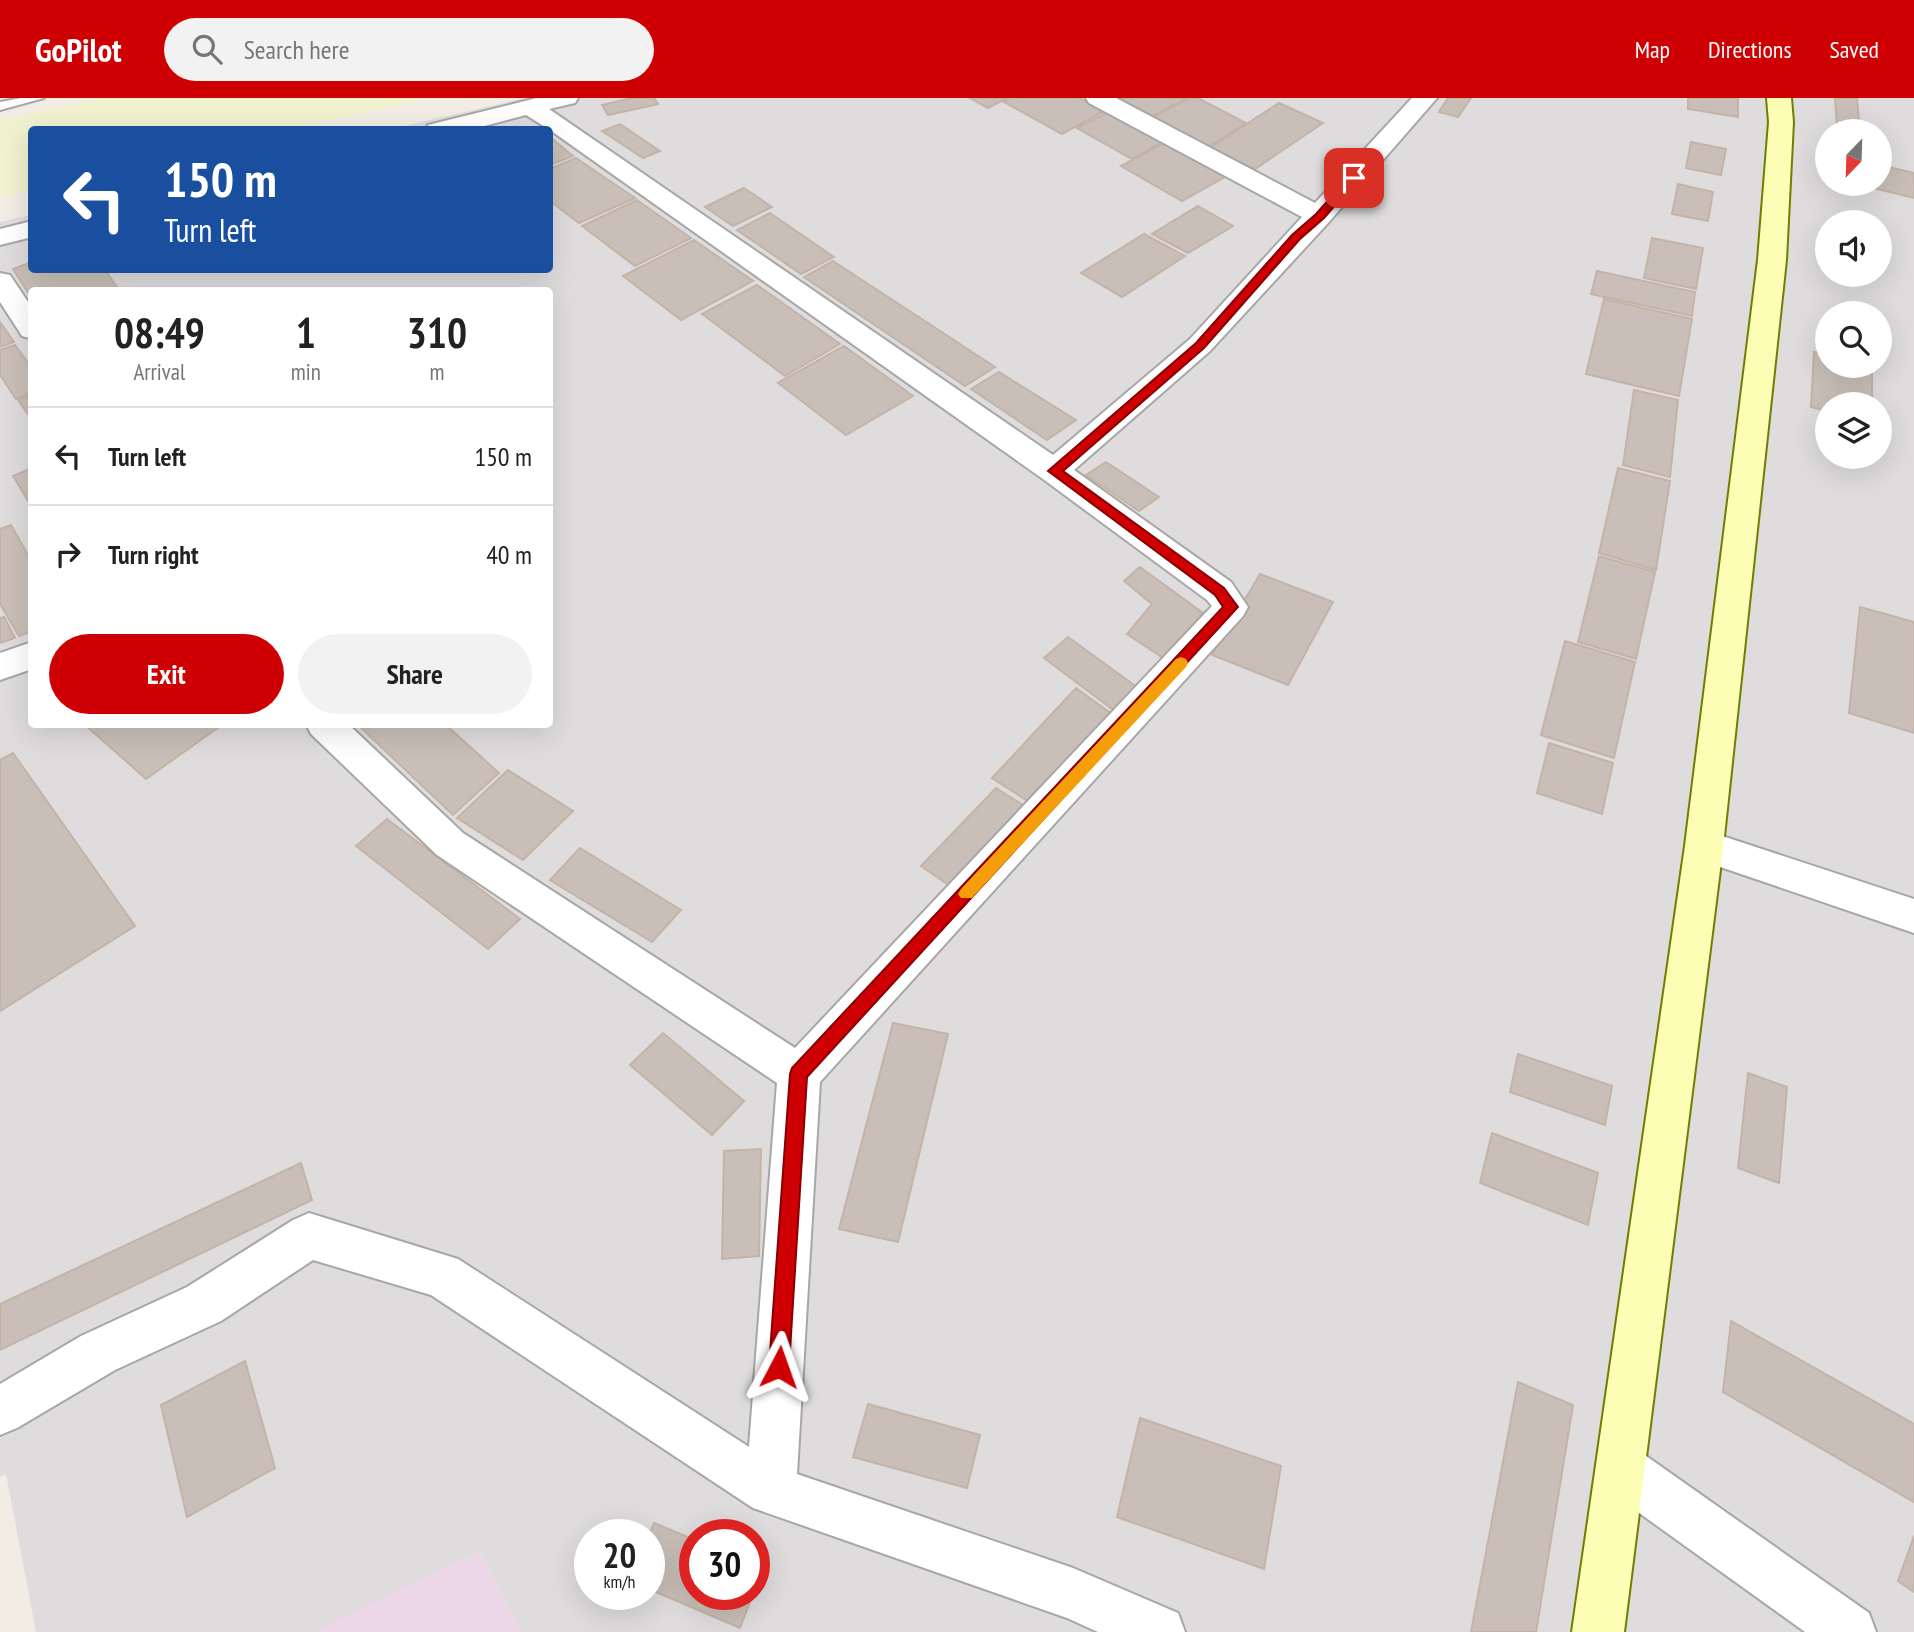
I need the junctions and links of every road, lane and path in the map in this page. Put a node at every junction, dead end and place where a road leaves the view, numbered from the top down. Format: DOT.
graph roads {
  1 [pos="38,98"];
  2 [pos="566,98"];
  3 [pos="1098,98"];
  4 [pos="1425,98"];
  5 [pos="1779,98"];
  6 [pos="0,106"];
  7 [pos="530,107"];
  8 [pos="453,126"];
  9 [pos="1320,216"];
  10 [pos="28,230"];
  11 [pos="0,237"];
  12 [pos="0,281"];
  13 [pos="28,324"];
  14 [pos="1054,471"];
  15 [pos="28,656"];
  16 [pos="0,667"];
  17 [pos="328,728"];
  18 [pos="1704,846"];
  19 [pos="1914,916"];
  20 [pos="799,1074"];
  21 [pos="0,1411"];
  22 [pos="1621,1468"];
  23 [pos="771,1490"];
  24 [pos="1159,1632"];
  25 [pos="1598,1632"];
  26 [pos="1850,1632"];
  1 -- 6 [label="lane"];
  2 -- 7 [label="street"];
  3 -- 9 [label="street"];
  4 -- 9 [label="street"];
  5 -- 18 [label="main road"];
  7 -- 8 [label="street"];
  7 -- 14 [label="street"];
  9 -- 14 [label="street"];
  10 -- 11 [label="street"];
  12 -- 13 [label="street"];
  14 -- 20 [label="street"];
  15 -- 16 [label="street"];
  17 -- 20 [label="street"];
  18 -- 19 [label="street"];
  18 -- 22 [label="main road"];
  20 -- 23 [label="street"];
  21 -- 23 [label="street"];
  22 -- 25 [label="main road"];
  22 -- 26 [label="street"];
  23 -- 24 [label="street"];
}
